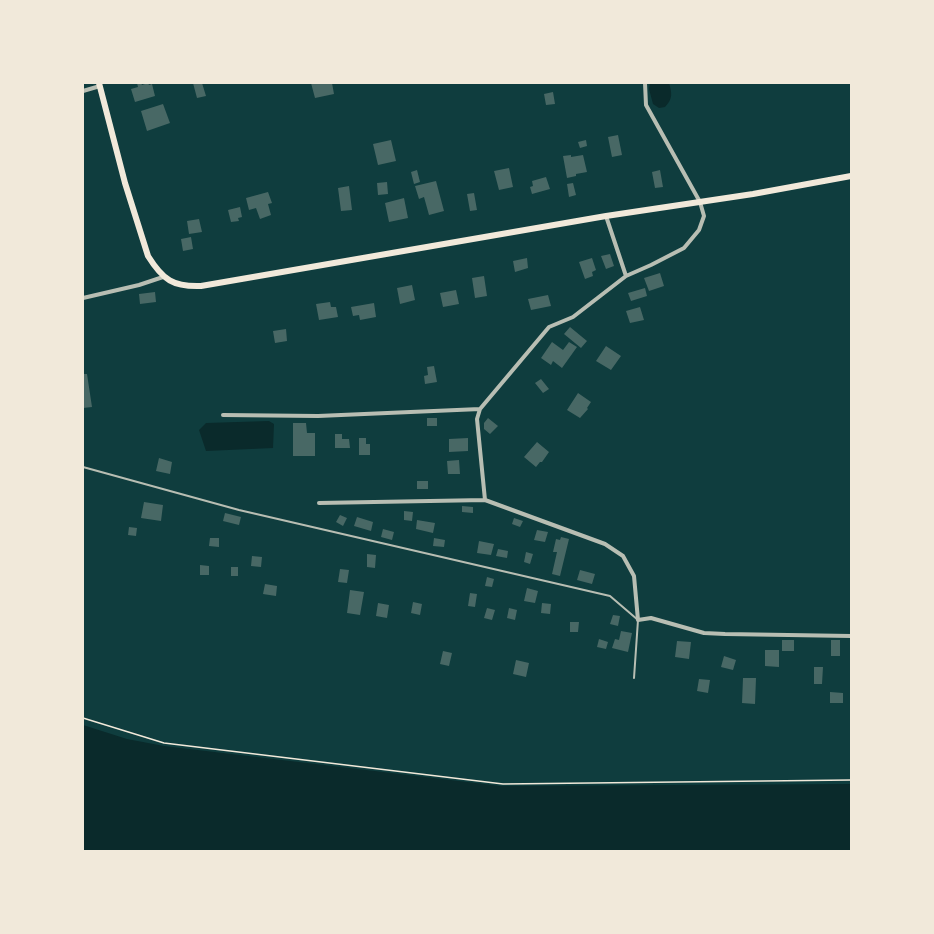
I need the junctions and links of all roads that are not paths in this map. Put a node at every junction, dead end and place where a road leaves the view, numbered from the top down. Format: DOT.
graph roads {
  1 [pos="645,83"];
  2 [pos="99,85"];
  3 [pos="83,91"];
  4 [pos="851,176"];
  5 [pos="700,202"];
  6 [pos="606,216"];
  7 [pos="626,276"];
  8 [pos="163,277"];
  9 [pos="83,298"];
  10 [pos="480,409"];
  11 [pos="223,415"];
  12 [pos="83,467"];
  13 [pos="485,500"];
  14 [pos="319,503"];
  15 [pos="638,620"];
  16 [pos="851,636"];
  17 [pos="634,678"];
  1 -- 5 [label="street"];
  2 -- 3 [label="street"];
  2 -- 8 [label="main road"];
  4 -- 5 [label="main road"];
  5 -- 6 [label="main road"];
  5 -- 7 [label="street"];
  6 -- 7 [label="street"];
  6 -- 8 [label="main road"];
  7 -- 10 [label="street"];
  8 -- 9 [label="street"];
  10 -- 11 [label="street"];
  10 -- 13 [label="street"];
  12 -- 15 [label="lane"];
  13 -- 14 [label="street"];
  13 -- 15 [label="street"];
  15 -- 16 [label="street"];
  15 -- 17 [label="lane"];
}
